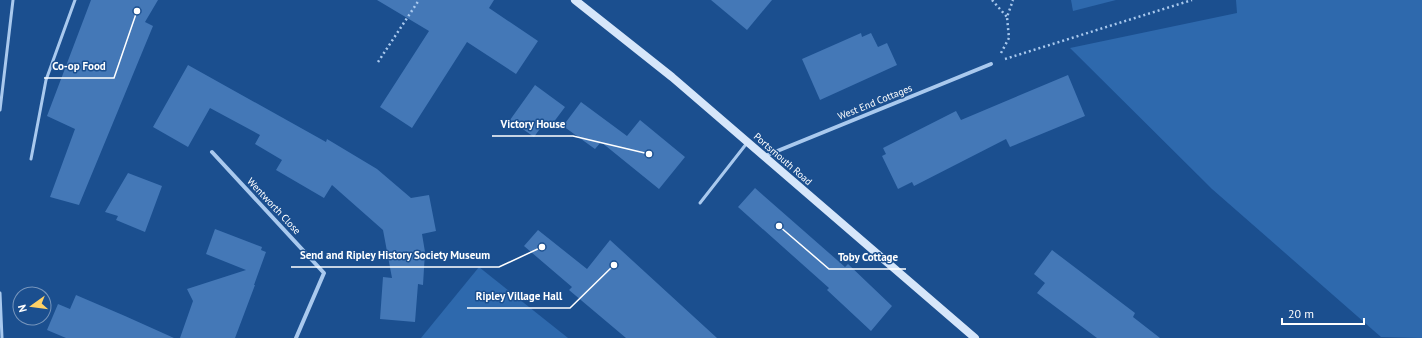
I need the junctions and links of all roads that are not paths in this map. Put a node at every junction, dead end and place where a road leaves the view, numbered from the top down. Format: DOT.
graph roads {
  1 [pos="13,0"];
  2 [pos="75,0"];
  3 [pos="575,0"];
  4 [pos="991,64"];
  5 [pos="0,110"];
  6 [pos="748,142"];
  7 [pos="212,152"];
  8 [pos="765,156"];
  9 [pos="31,159"];
  10 [pos="700,203"];
  11 [pos="0,294"];
  12 [pos="2,338"];
  13 [pos="296,338"];
  14 [pos="975,338"];
  1 -- 5 [label="lane"];
  2 -- 9 [label="lane"];
  3 -- 6 [label="main road, Portsmouth Road"];
  4 -- 8 [label="street, West End Cottages"];
  6 -- 8 [label="main road, Portsmouth Road"];
  6 -- 10 [label="lane"];
  7 -- 13 [label="street, Wentworth Close"];
  8 -- 14 [label="main road, Portsmouth Road"];
  11 -- 12 [label="lane"];
}
